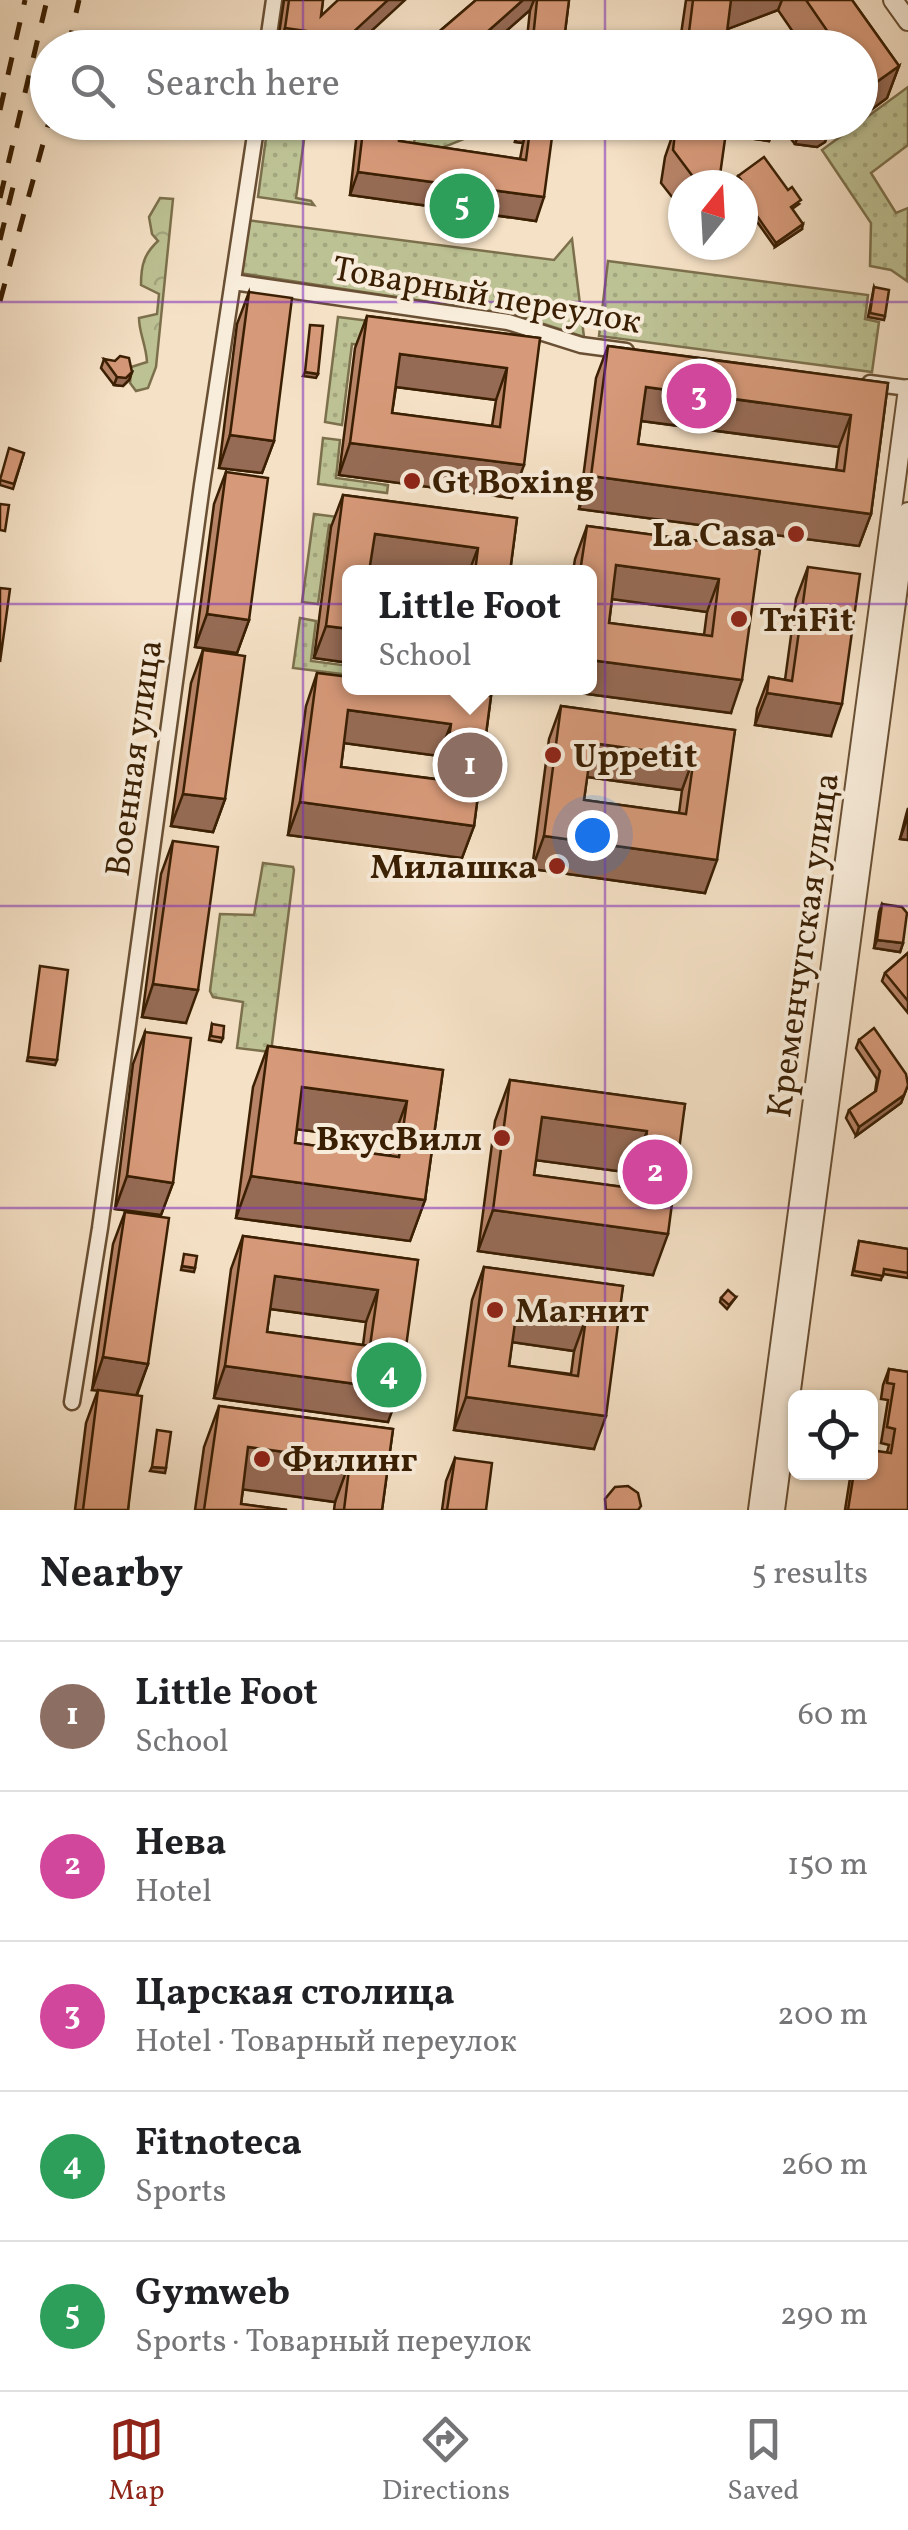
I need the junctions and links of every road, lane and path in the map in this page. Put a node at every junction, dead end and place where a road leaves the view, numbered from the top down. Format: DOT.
graph roads {
  1 [pos="274,0"];
  2 [pos="894,0"];
  3 [pos="908,21"];
  4 [pos="270,30"];
  5 [pos="253,140"];
  6 [pos="233,282"];
  7 [pos="634,352"];
  8 [pos="860,382"];
  9 [pos="908,389"];
  10 [pos="908,512"];
  11 [pos="72,1402"];
  12 [pos="758,1510"];
  13 [pos="775,1510"];
  1 -- 4 [label="street"];
  2 -- 3 [label="street"];
  5 -- 6 [label="street, Военная улица"];
  6 -- 7 [label="street, Товарный переулок"];
  6 -- 11 [label="street, Военная улица"];
  8 -- 9 [label="street"];
  9 -- 12 [label="street, Кременчугская улица"];
  10 -- 13 [label="street, Кременчугская улица"];
}
